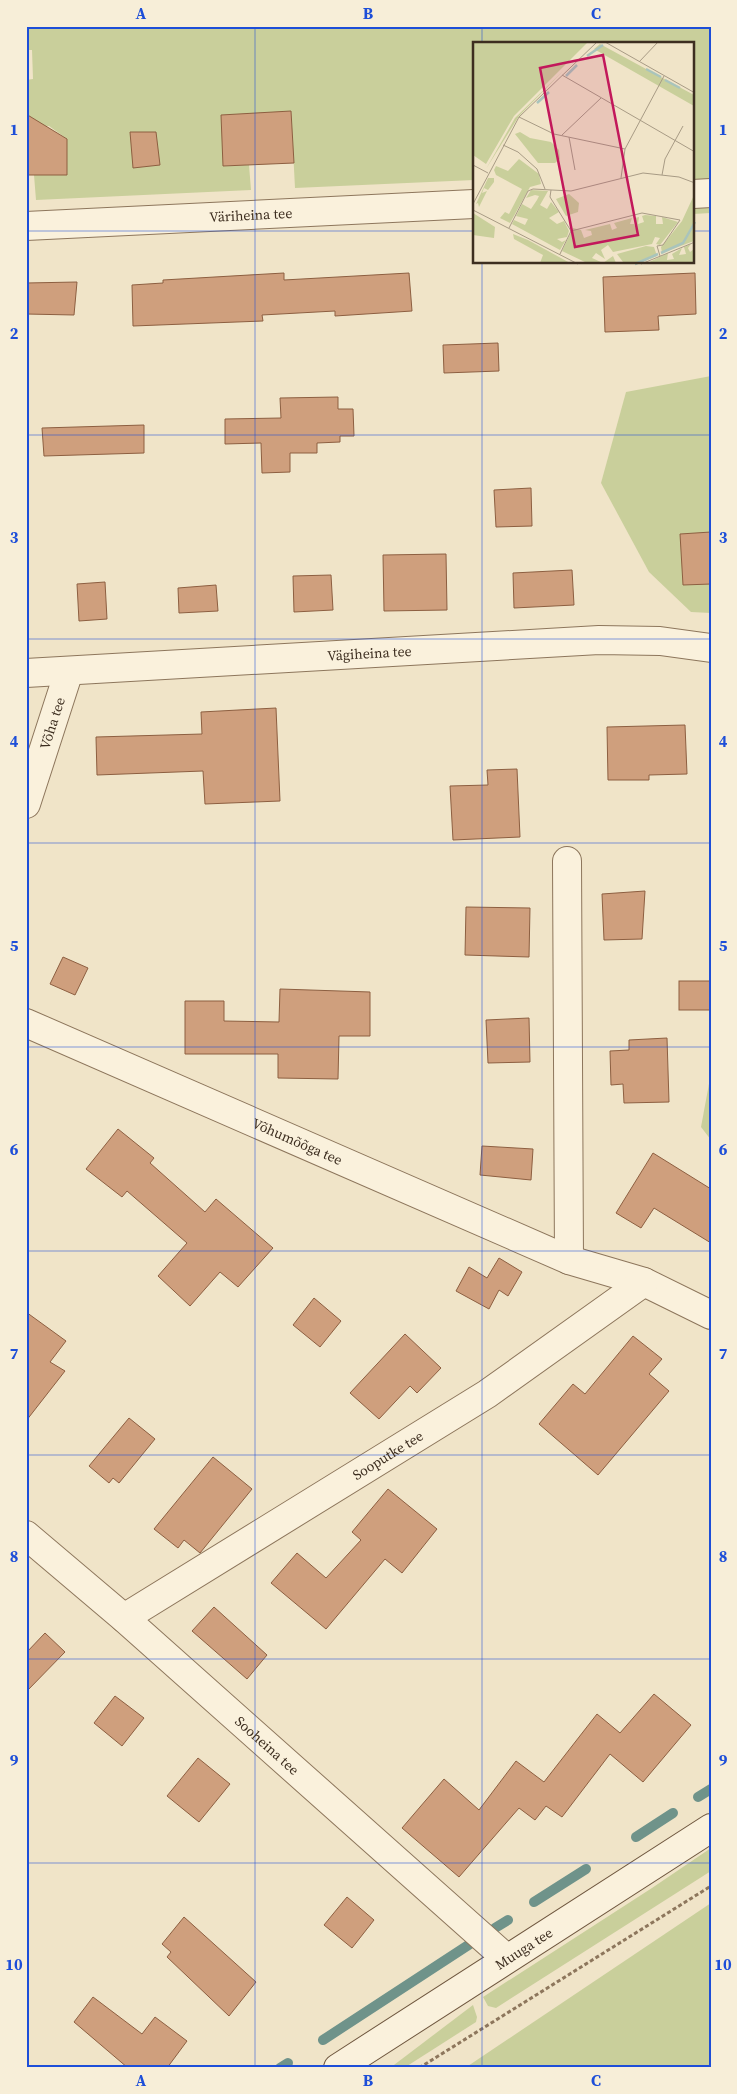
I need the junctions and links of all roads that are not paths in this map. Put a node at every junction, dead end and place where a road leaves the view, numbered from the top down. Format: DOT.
graph roads {
  1 [pos="711,193"];
  2 [pos="694,194"];
  3 [pos="473,204"];
  4 [pos="26,226"];
  5 [pos="711,648"];
  6 [pos="69,672"];
  7 [pos="26,673"];
  8 [pos="26,804"];
  9 [pos="567,861"];
  10 [pos="26,1023"];
  11 [pos="569,1260"];
  12 [pos="644,1282"];
  13 [pos="711,1315"];
  14 [pos="26,1535"];
  15 [pos="124,1618"];
  16 [pos="711,1828"];
  17 [pos="506,1958"];
  18 [pos="338,2068"];
  1 -- 2 [label="street"];
  3 -- 4 [label="street, Väriheina tee"];
  5 -- 6 [label="street, Vägiheina tee"];
  6 -- 7 [label="street, Vägiheina tee"];
  6 -- 8 [label="street, Võha tee"];
  9 -- 11 [label="street"];
  10 -- 11 [label="street, Võhumõõga tee"];
  11 -- 12 [label="street, Võhumõõga tee"];
  12 -- 13 [label="street, Võhumõõga tee"];
  12 -- 15 [label="street, Sooputke tee"];
  14 -- 15 [label="street, Sooheina tee"];
  15 -- 17 [label="street, Sooheina tee"];
  16 -- 17 [label="street, Muuga tee"];
  17 -- 18 [label="street, Muuga tee"];
}
